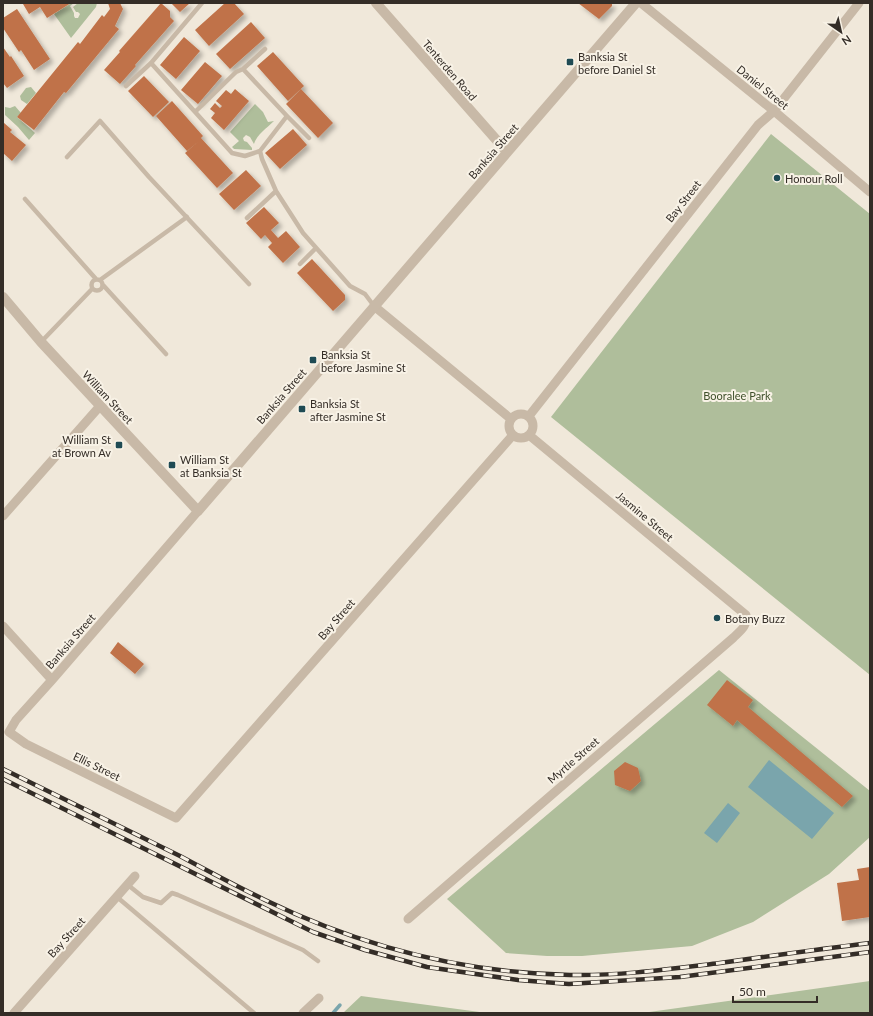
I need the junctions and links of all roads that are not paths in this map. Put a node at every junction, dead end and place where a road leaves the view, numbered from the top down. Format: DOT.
graph roads {
  1 [pos="202,3"];
  2 [pos="376,3"];
  3 [pos="636,3"];
  4 [pos="641,3"];
  5 [pos="859,3"];
  6 [pos="265,49"];
  7 [pos="151,63"];
  8 [pos="243,69"];
  9 [pos="126,86"];
  10 [pos="774,111"];
  11 [pos="195,112"];
  12 [pos="288,116"];
  13 [pos="309,138"];
  14 [pos="260,151"];
  15 [pos="507,152"];
  16 [pos="67,158"];
  17 [pos="276,191"];
  18 [pos="870,192"];
  19 [pos="25,199"];
  20 [pos="187,217"];
  21 [pos="247,218"];
  22 [pos="316,248"];
  23 [pos="300,264"];
  24 [pos="98,280"];
  25 [pos="249,284"];
  26 [pos="103,285"];
  27 [pos="92,289"];
  28 [pos="3,297"];
  29 [pos="374,306"];
  30 [pos="42,342"];
  31 [pos="166,354"];
  32 [pos="100,406"];
  33 [pos="529,416"];
  34 [pos="511,418"];
  35 [pos="513,435"];
  36 [pos="529,435"];
  37 [pos="198,511"];
  38 [pos="3,516"];
  39 [pos="746,615"];
  40 [pos="3,626"];
  41 [pos="52,680"];
  42 [pos="8,732"];
  43 [pos="176,818"];
  44 [pos="135,876"];
  45 [pos="128,885"];
  46 [pos="117,897"];
  47 [pos="408,919"];
  48 [pos="318,960"];
  49 [pos="319,998"];
  50 [pos="14,1013"];
  51 [pos="254,1013"];
  52 [pos="303,1013"];
  1 -- 7 [label="lane"];
  2 -- 15 [label="street, Tenterden Road"];
  3 -- 15 [label="street, Banksia Street"];
  4 -- 10 [label="street, Daniel Street"];
  5 -- 10 [label="street, Bay Street"];
  6 -- 8 [label="lane"];
  7 -- 9 [label="lane"];
  7 -- 11 [label="lane"];
  8 -- 11 [label="lane"];
  8 -- 12 [label="lane"];
  10 -- 18 [label="street, Daniel Street"];
  10 -- 33 [label="street, Bay Street"];
  11 -- 14 [label="lane"];
  12 -- 13 [label="lane"];
  12 -- 14 [label="lane"];
  14 -- 17 [label="lane"];
  15 -- 29 [label="street, Banksia Street"];
  16 -- 20 [label="lane"];
  17 -- 21 [label="lane"];
  17 -- 22 [label="lane"];
  19 -- 24 [label="lane"];
  20 -- 24 [label="lane"];
  20 -- 25 [label="lane"];
  22 -- 23 [label="lane"];
  22 -- 29 [label="lane"];
  24 -- 26 [label="lane"];
  24 -- 27 [label="lane"];
  26 -- 27 [label="lane"];
  26 -- 31 [label="lane"];
  27 -- 30 [label="lane"];
  28 -- 30 [label="street, William Street"];
  29 -- 34 [label="street"];
  29 -- 37 [label="street, Banksia Street"];
  30 -- 32 [label="street, William Street"];
  32 -- 37 [label="street, William Street"];
  32 -- 38 [label="street"];
  33 -- 34 [label="street"];
  33 -- 36 [label="street"];
  34 -- 35 [label="street"];
  35 -- 36 [label="street"];
  35 -- 43 [label="street, Bay Street"];
  36 -- 39 [label="street, Jasmine Street"];
  37 -- 41 [label="street, Banksia Street"];
  39 -- 47 [label="street, Myrtle Street"];
  40 -- 41 [label="street"];
  41 -- 42 [label="street, Banksia Street"];
  42 -- 43 [label="street, Ellis Street"];
  44 -- 45 [label="street, Bay Street"];
  45 -- 46 [label="street, Bay Street"];
  45 -- 48 [label="lane"];
  46 -- 50 [label="street, Bay Street"];
  46 -- 51 [label="lane"];
  49 -- 52 [label="street"];
}
